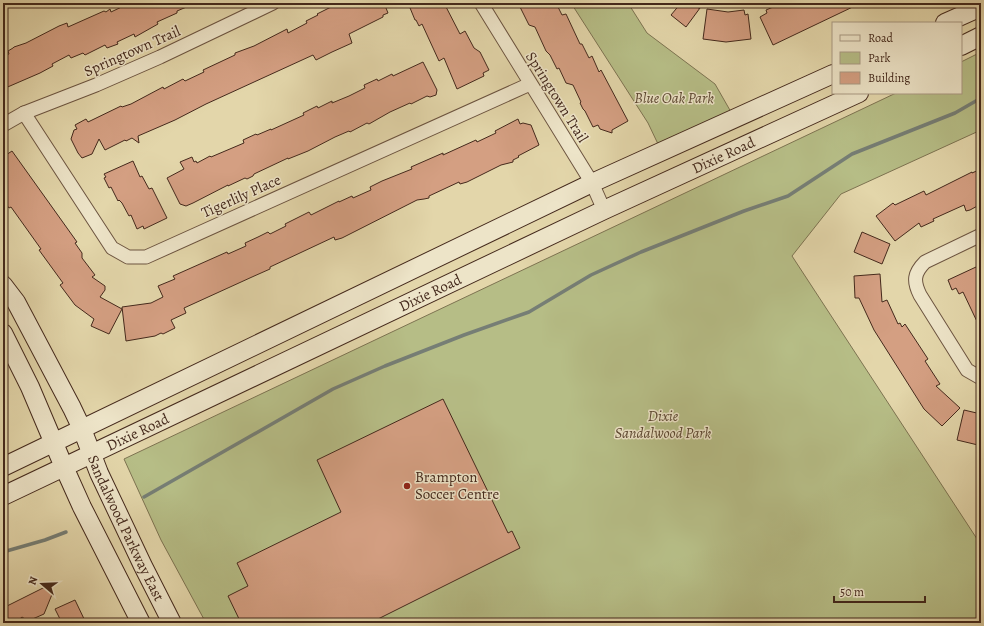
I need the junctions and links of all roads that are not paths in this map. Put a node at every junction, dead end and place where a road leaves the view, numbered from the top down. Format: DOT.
graph roads {
  1 [pos="273,3"];
  2 [pos="480,3"];
  3 [pos="981,7"];
  4 [pos="947,22"];
  5 [pos="981,36"];
  6 [pos="962,46"];
  7 [pos="832,74"];
  8 [pos="530,84"];
  9 [pos="858,94"];
  10 [pos="24,112"];
  11 [pos="3,125"];
  12 [pos="592,183"];
  13 [pos="604,210"];
  14 [pos="981,235"];
  15 [pos="3,285"];
  16 [pos="3,333"];
  17 [pos="981,378"];
  18 [pos="82,429"];
  19 [pos="54,443"];
  20 [pos="92,454"];
  21 [pos="3,466"];
  22 [pos="64,467"];
  23 [pos="3,496"];
  24 [pos="141,623"];
  25 [pos="172,623"];
  1 -- 10 [label="street, Springtown Trail"];
  2 -- 8 [label="street, Springtown Trail"];
  3 -- 4 [label="main road"];
  5 -- 6 [label="main road"];
  7 -- 12 [label="main road, Dixie Road"];
  8 -- 10 [label="street, Tigerlily Place"];
  8 -- 12 [label="street, Springtown Trail"];
  9 -- 13 [label="main road, Dixie Road"];
  10 -- 11 [label="street, Springtown Trail"];
  12 -- 13 [label="street, Springtown Trail"];
  12 -- 18 [label="main road, Dixie Road"];
  13 -- 20 [label="main road, Dixie Road"];
  14 -- 17 [label="street"];
  15 -- 18 [label="main road, Sandalwood Parkway East"];
  16 -- 19 [label="main road, Sandalwood Parkway East"];
  18 -- 19 [label="main road, Dixie Road"];
  18 -- 20 [label="main road, Sandalwood Parkway East"];
  19 -- 21 [label="main road, Dixie Road"];
  19 -- 22 [label="main road, Sandalwood Parkway East"];
  20 -- 22 [label="main road, Dixie Road"];
  20 -- 25 [label="main road, Sandalwood Parkway East"];
  22 -- 23 [label="main road, Dixie Road"];
  22 -- 24 [label="main road, Sandalwood Parkway East"];
}
